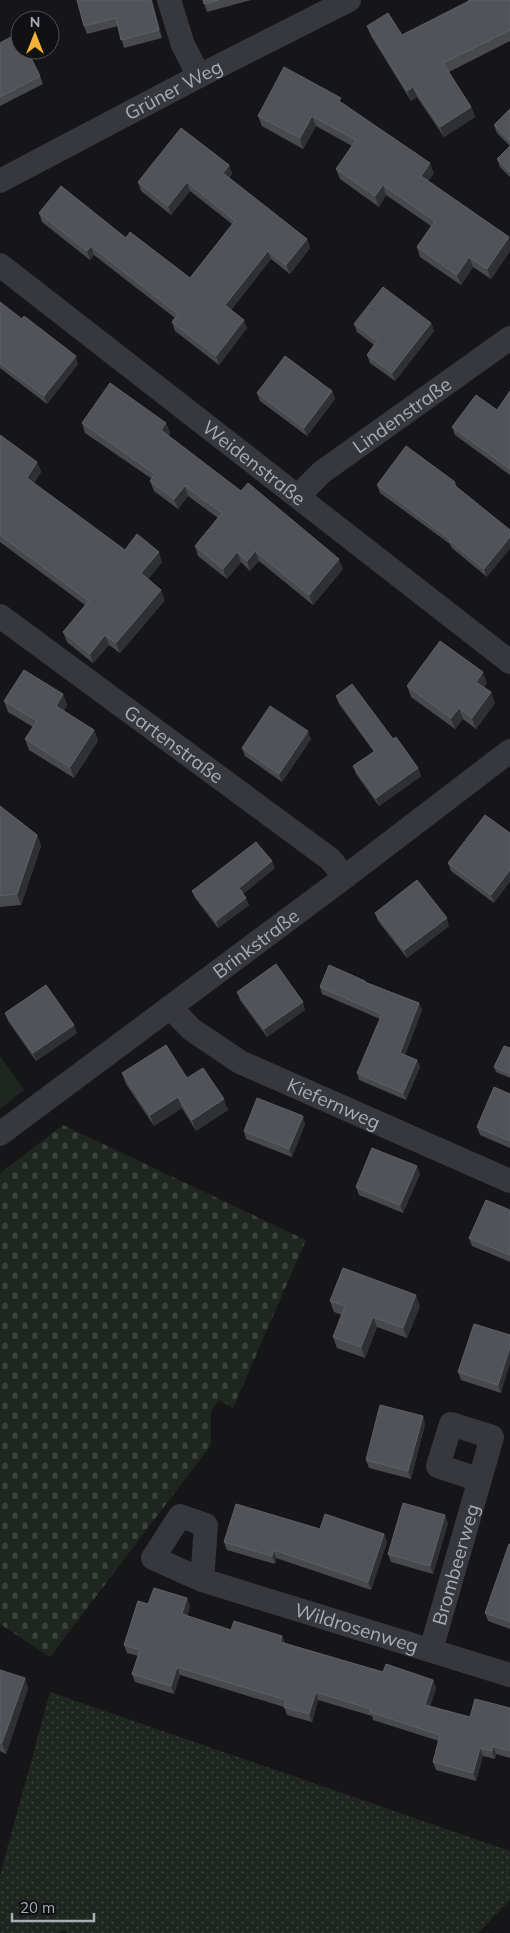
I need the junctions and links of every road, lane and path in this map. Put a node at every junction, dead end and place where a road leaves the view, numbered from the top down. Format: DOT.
graph roads {
  1 [pos="169,0"];
  2 [pos="349,0"];
  3 [pos="199,76"];
  4 [pos="0,182"];
  5 [pos="0,265"];
  6 [pos="510,338"];
  7 [pos="298,496"];
  8 [pos="0,616"];
  9 [pos="510,662"];
  10 [pos="510,751"];
  11 [pos="345,877"];
  12 [pos="170,1007"];
  13 [pos="0,1134"];
  14 [pos="510,1181"];
  15 [pos="480,1480"];
  16 [pos="202,1580"];
  17 [pos="431,1650"];
  18 [pos="510,1674"];
  1 -- 3 [label="street"];
  2 -- 3 [label="street, Grüner Weg"];
  3 -- 4 [label="street, Grüner Weg"];
  5 -- 7 [label="street, Weidenstraße"];
  6 -- 7 [label="street, Lindenstraße"];
  7 -- 9 [label="street, Weidenstraße"];
  8 -- 11 [label="street, Gartenstraße"];
  10 -- 11 [label="street, Brinkstraße"];
  11 -- 12 [label="street, Brinkstraße"];
  12 -- 13 [label="street, Brinkstraße"];
  12 -- 14 [label="street, Kiefernweg"];
  15 -- 17 [label="street, Brombeerweg"];
  16 -- 17 [label="street, Wildrosenweg"];
  17 -- 18 [label="street, Wildrosenweg"];
}
